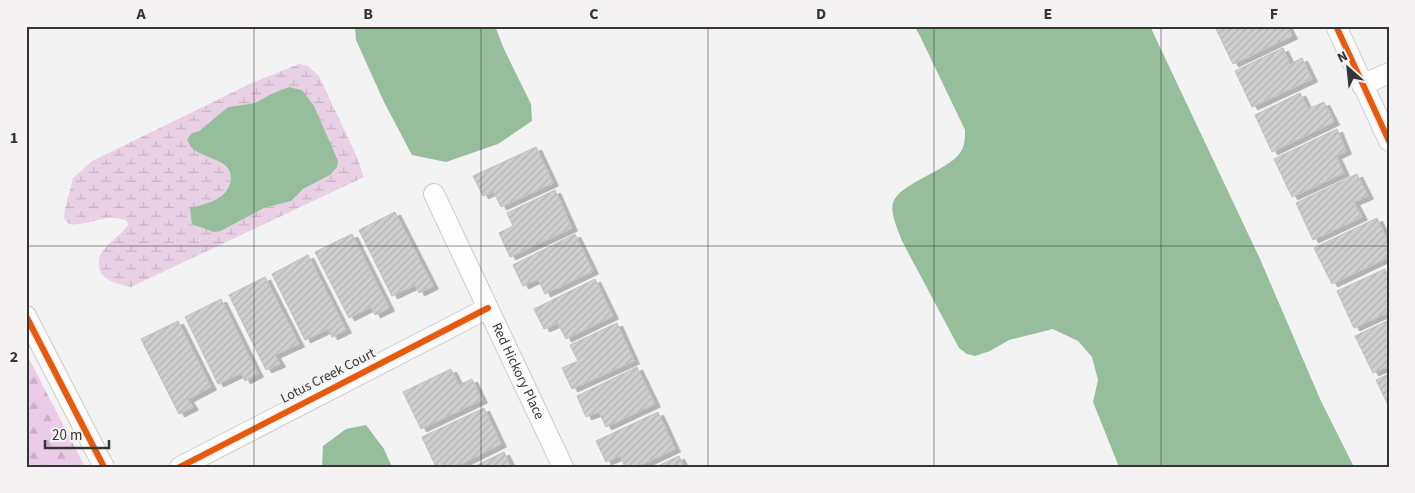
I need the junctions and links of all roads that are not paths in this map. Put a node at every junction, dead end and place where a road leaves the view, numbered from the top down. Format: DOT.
graph roads {
  1 [pos="1336,26"];
  2 [pos="1389,73"];
  3 [pos="1362,85"];
  4 [pos="1389,141"];
  5 [pos="434,194"];
  6 [pos="488,308"];
  7 [pos="26,316"];
  8 [pos="104,467"];
  9 [pos="180,467"];
  10 [pos="563,467"];
  1 -- 3 [label="street"];
  2 -- 3 [label="street"];
  3 -- 4 [label="street"];
  5 -- 6 [label="street, Red Hickory Place"];
  6 -- 9 [label="street, Lotus Creek Court"];
  6 -- 10 [label="street, Red Hickory Place"];
  7 -- 8 [label="street"];
}
